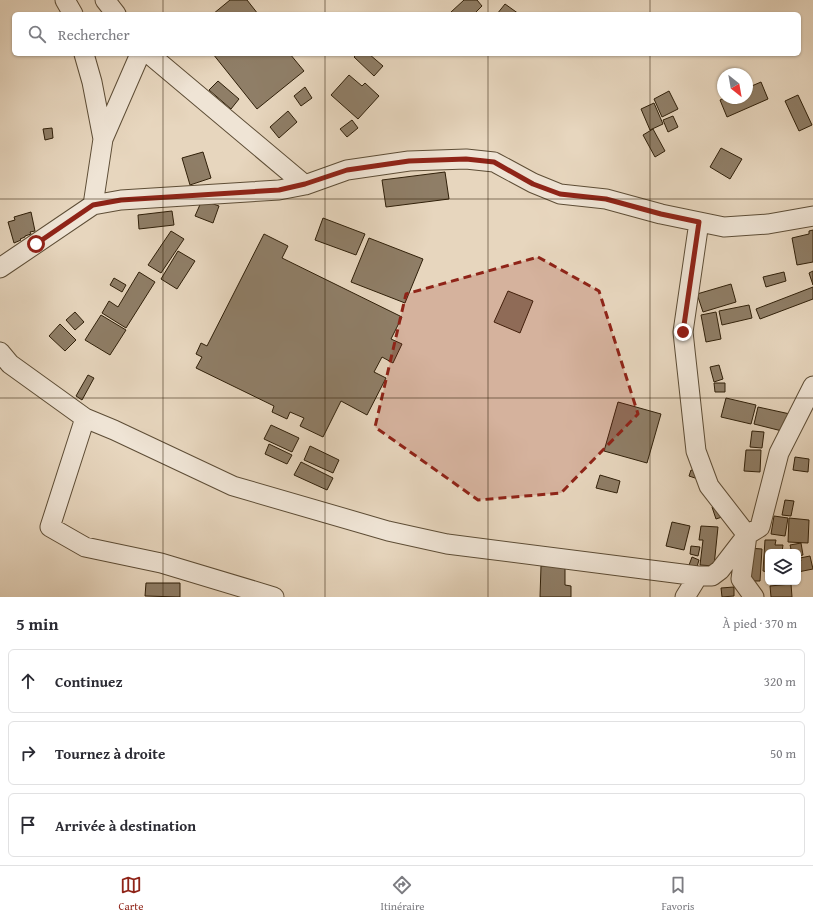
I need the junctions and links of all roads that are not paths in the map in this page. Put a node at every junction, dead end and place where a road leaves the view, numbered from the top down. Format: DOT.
graph roads {
  1 [pos="65,0"];
  2 [pos="105,0"];
  3 [pos="72,12"];
  4 [pos="114,12"];
  5 [pos="85,56"];
  6 [pos="139,56"];
  7 [pos="151,56"];
  8 [pos="103,139"];
  9 [pos="305,184"];
  10 [pos="93,205"];
  11 [pos="813,216"];
  12 [pos="699,222"];
  13 [pos="0,268"];
  14 [pos="0,352"];
  15 [pos="813,386"];
  16 [pos="85,418"];
  17 [pos="748,535"];
  18 [pos="698,576"];
  19 [pos="274,597"];
  20 [pos="686,597"];
  21 [pos="754,597"];
  1 -- 3 [label="street"];
  2 -- 4 [label="street"];
  5 -- 8 [label="street"];
  6 -- 8 [label="street"];
  7 -- 9 [label="street"];
  8 -- 10 [label="street"];
  9 -- 10 [label="street"];
  9 -- 12 [label="street"];
  10 -- 13 [label="street"];
  11 -- 12 [label="street"];
  12 -- 17 [label="street"];
  14 -- 16 [label="street"];
  15 -- 17 [label="street"];
  16 -- 18 [label="street"];
  16 -- 19 [label="street"];
  17 -- 18 [label="street"];
  17 -- 21 [label="street"];
  18 -- 20 [label="street"];
}
